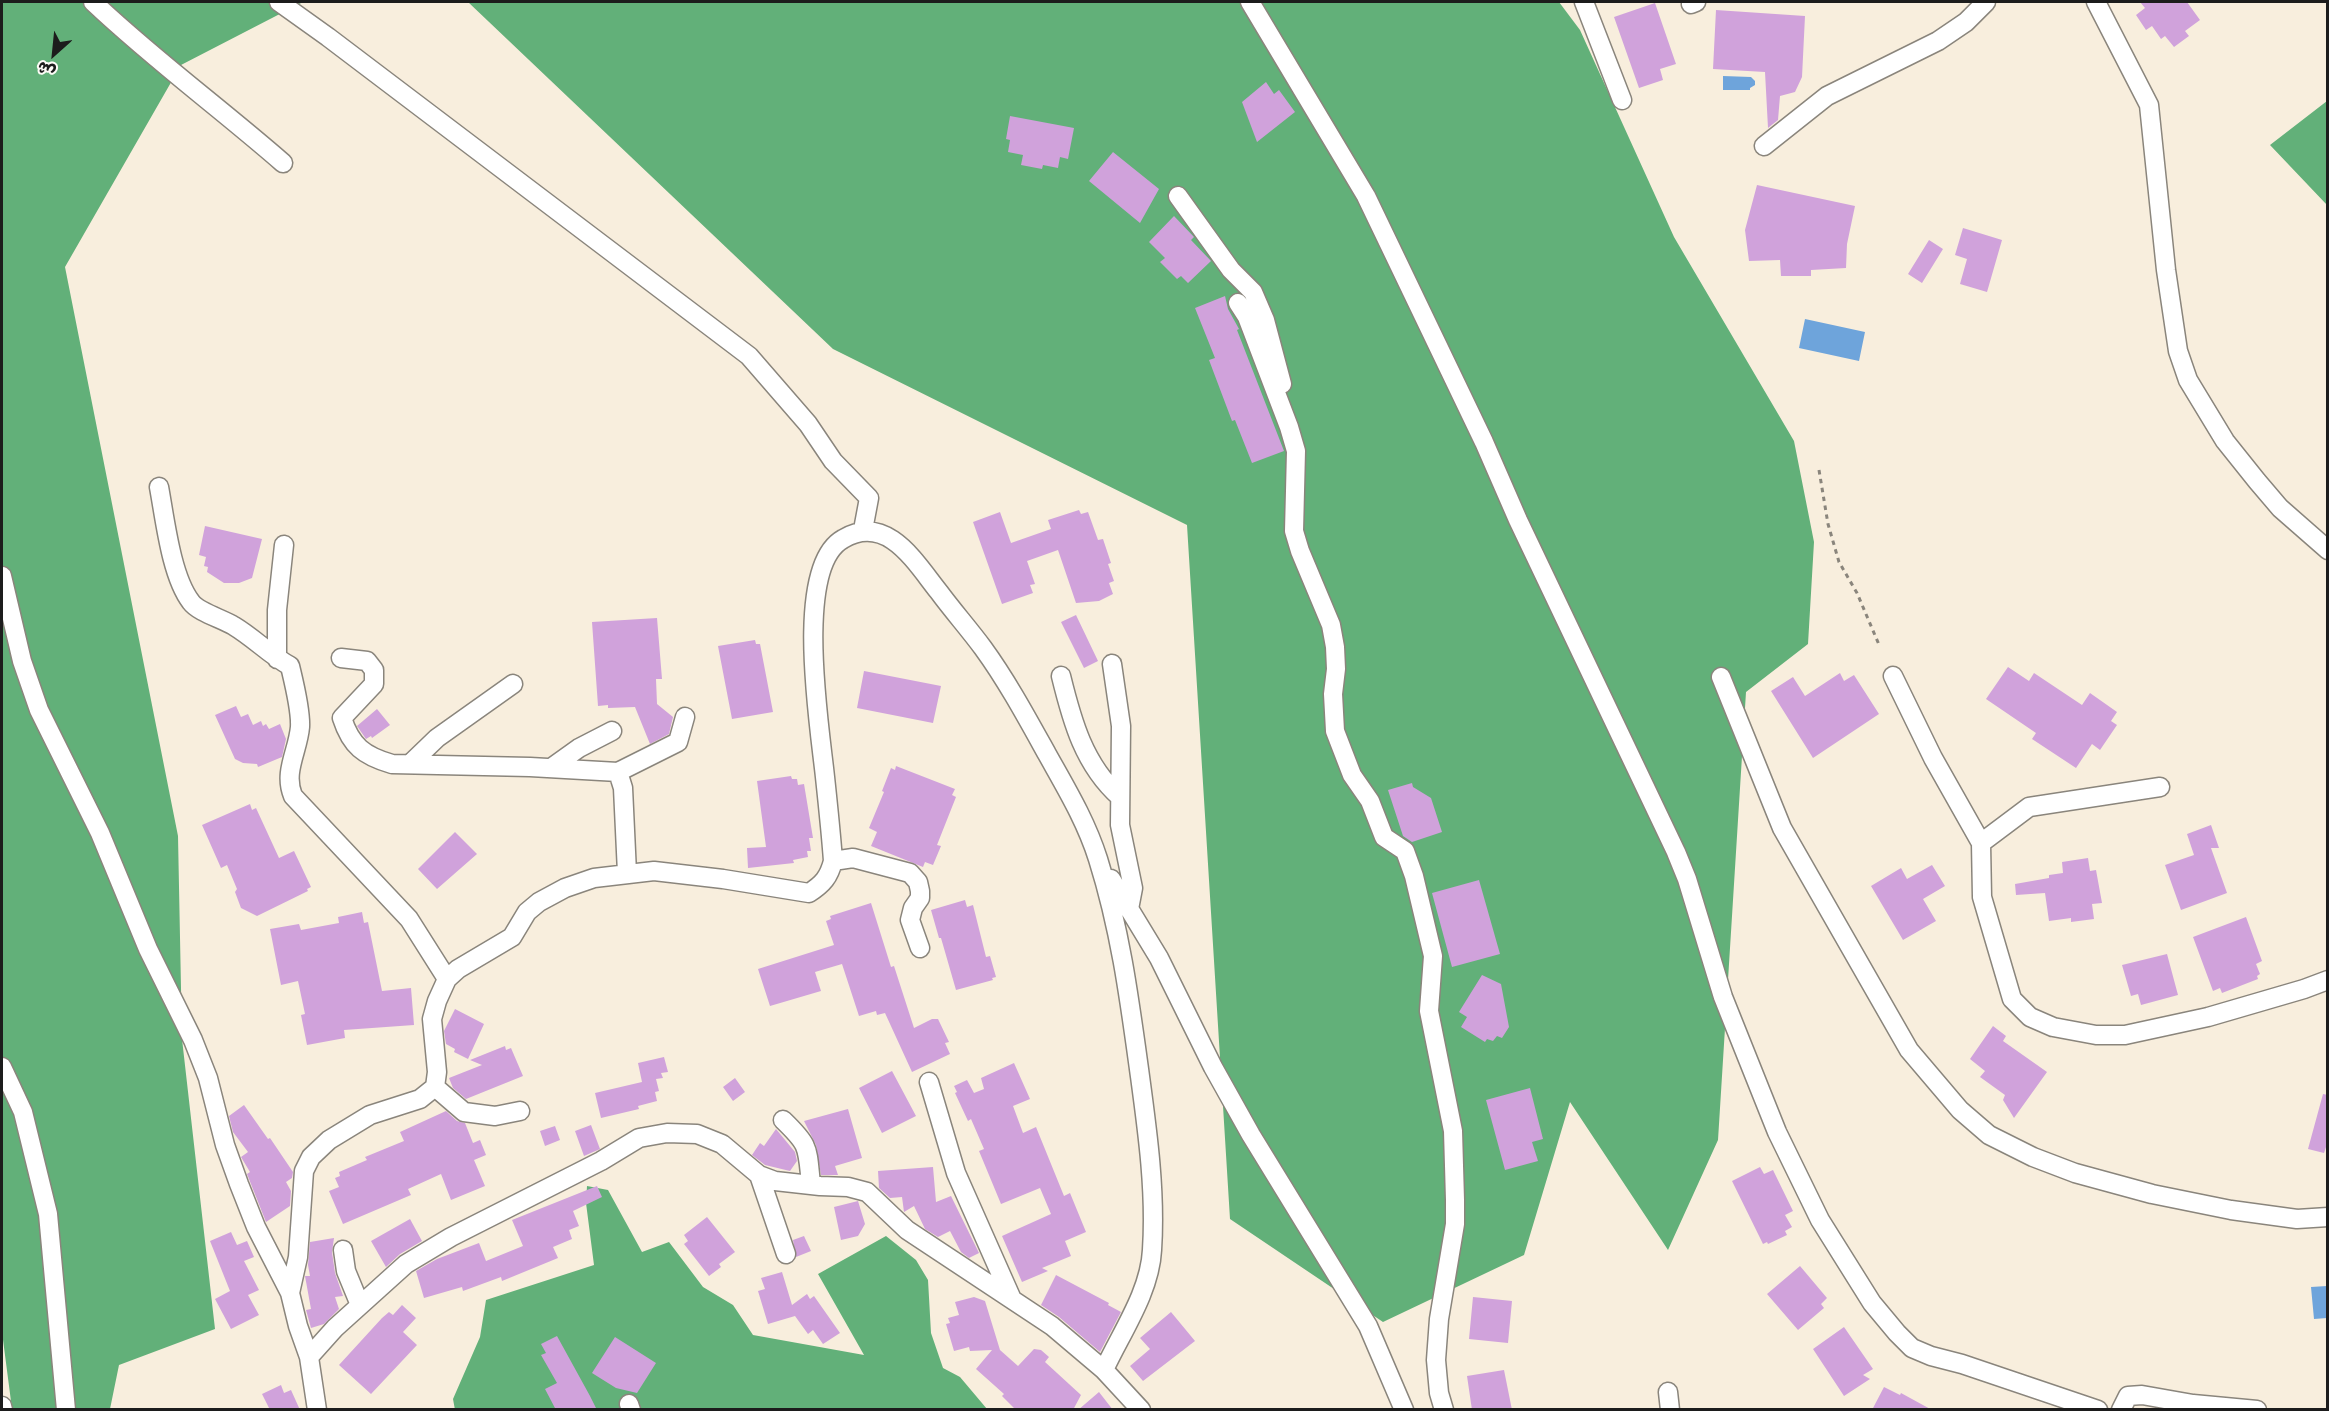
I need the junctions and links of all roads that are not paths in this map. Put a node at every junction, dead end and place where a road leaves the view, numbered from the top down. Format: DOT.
graph roads {
  1 [pos="93,2"];
  2 [pos="279,2"];
  3 [pos="1250,2"];
  4 [pos="1584,2"];
  5 [pos="1986,2"];
  6 [pos="2096,2"];
  7 [pos="1622,100"];
  8 [pos="1764,146"];
  9 [pos="282,163"];
  10 [pos="1178,196"];
  11 [pos="1238,303"];
  12 [pos="1289,427"];
  13 [pos="159,487"];
  14 [pos="862,530"];
  15 [pos="284,545"];
  16 [pos="2328,550"];
  17 [pos="2,576"];
  18 [pos="341,658"];
  19 [pos="277,659"];
  20 [pos="1112,664"];
  21 [pos="1060,676"];
  22 [pos="1893,676"];
  23 [pos="1721,677"];
  24 [pos="513,684"];
  25 [pos="685,717"];
  26 [pos="612,731"];
  27 [pos="410,764"];
  28 [pos="551,768"];
  29 [pos="618,772"];
  30 [pos="2160,787"];
  31 [pos="1120,797"];
  32 [pos="1981,843"];
  33 [pos="1097,856"];
  34 [pos="833,861"];
  35 [pos="627,873"];
  36 [pos="1129,909"];
  37 [pos="920,948"];
  38 [pos="447,979"];
  39 [pos="2328,980"];
  40 [pos="2,1067"];
  41 [pos="929,1082"];
  42 [pos="435,1087"];
  43 [pos="520,1111"];
  44 [pos="783,1120"];
  45 [pos="759,1175"];
  46 [pos="811,1184"];
  47 [pos="2328,1217"];
  48 [pos="343,1250"];
  49 [pos="786,1254"];
  50 [pos="290,1293"];
  51 [pos="1011,1297"];
  52 [pos="360,1305"];
  53 [pos="309,1357"];
  54 [pos="1104,1370"];
  55 [pos="66,1410"];
  56 [pos="317,1410"];
  57 [pos="1141,1410"];
  58 [pos="1404,1410"];
  59 [pos="1444,1410"];
  60 [pos="2098,1410"];
  61 [pos="2121,1410"];
  62 [pos="2257,1410"];
  1 -- 9 [label="street"];
  2 -- 14 [label="street"];
  3 -- 60 [label="street"];
  4 -- 7 [label="street"];
  5 -- 8 [label="street"];
  6 -- 16 [label="street"];
  10 -- 12 [label="street"];
  11 -- 12 [label="street"];
  12 -- 59 [label="street"];
  13 -- 19 [label="street"];
  14 -- 33 [label="street"];
  14 -- 34 [label="street"];
  15 -- 19 [label="street"];
  17 -- 50 [label="street"];
  18 -- 27 [label="street"];
  19 -- 38 [label="street"];
  20 -- 31 [label="street"];
  21 -- 31 [label="street"];
  22 -- 32 [label="street"];
  23 -- 47 [label="street"];
  24 -- 27 [label="street"];
  25 -- 29 [label="street"];
  26 -- 28 [label="street"];
  27 -- 28 [label="street"];
  28 -- 29 [label="street"];
  29 -- 35 [label="street"];
  30 -- 32 [label="street"];
  31 -- 36 [label="street"];
  32 -- 39 [label="street"];
  33 -- 36 [label="street"];
  33 -- 54 [label="street"];
  34 -- 35 [label="street"];
  34 -- 37 [label="street"];
  35 -- 38 [label="street"];
  36 -- 58 [label="street"];
  38 -- 42 [label="street"];
  40 -- 55 [label="street"];
  41 -- 51 [label="street"];
  42 -- 43 [label="street"];
  42 -- 50 [label="street"];
  44 -- 46 [label="street"];
  45 -- 46 [label="street"];
  45 -- 49 [label="street"];
  45 -- 52 [label="street"];
  46 -- 51 [label="street"];
  48 -- 52 [label="street"];
  50 -- 53 [label="street"];
  51 -- 54 [label="street"];
  52 -- 53 [label="street"];
  53 -- 56 [label="street"];
  54 -- 57 [label="street"];
  61 -- 62 [label="street"];
}
